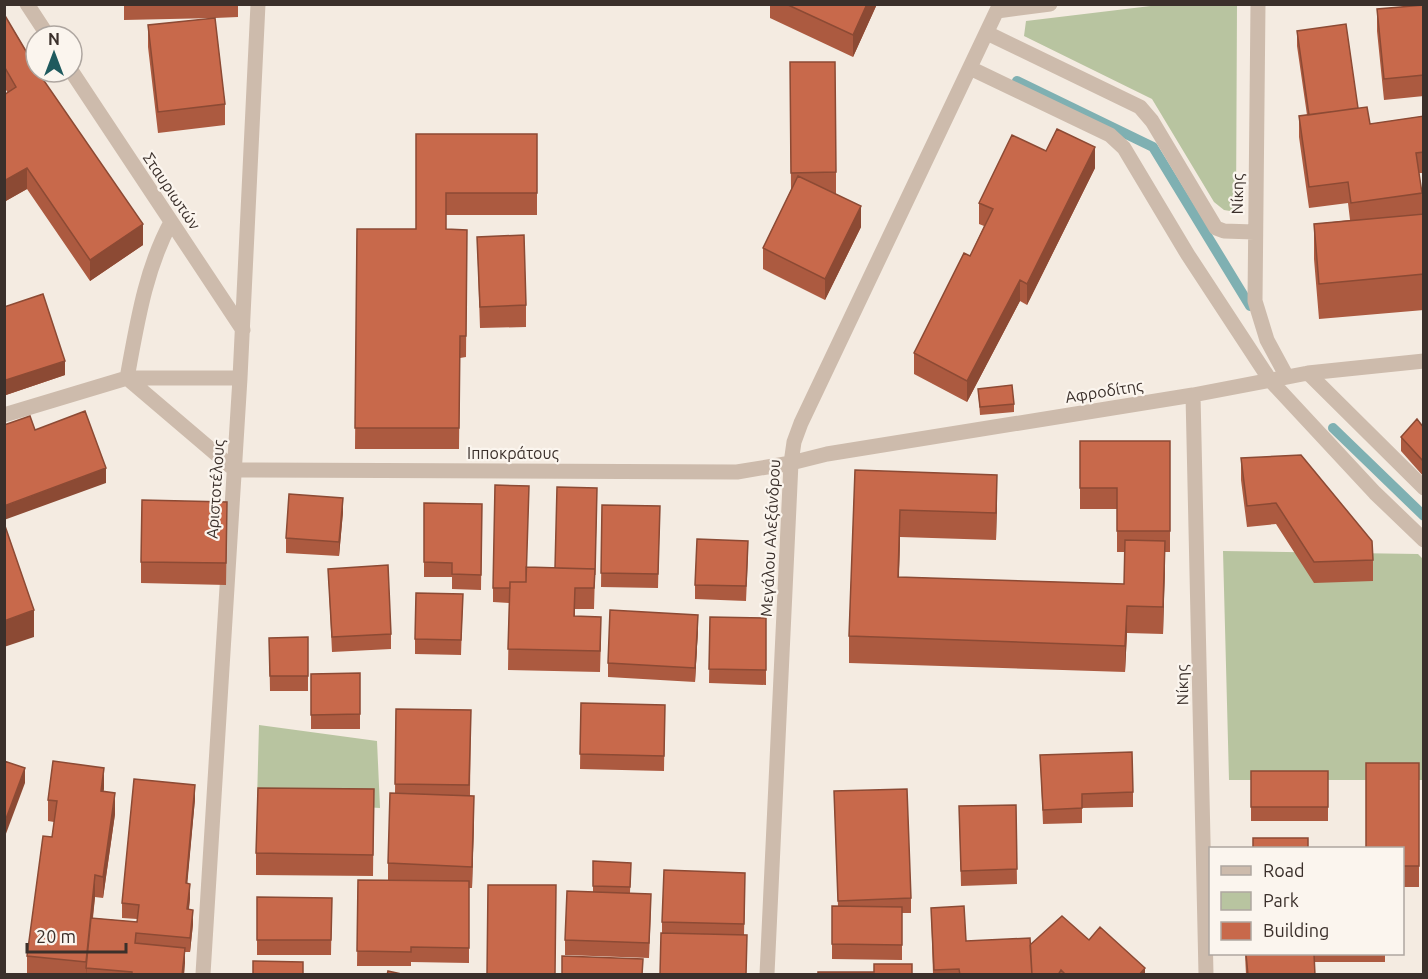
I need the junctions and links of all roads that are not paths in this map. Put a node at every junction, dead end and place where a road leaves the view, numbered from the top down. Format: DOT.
graph roads {
  1 [pos="27,4"];
  2 [pos="258,4"];
  3 [pos="1050,4"];
  4 [pos="1258,4"];
  5 [pos="999,8"];
  6 [pos="40,24"];
  7 [pos="987,33"];
  8 [pos="970,68"];
  9 [pos="80,84"];
  10 [pos="171,222"];
  11 [pos="1254,232"];
  12 [pos="243,330"];
  13 [pos="1424,361"];
  14 [pos="1308,373"];
  15 [pos="1287,377"];
  16 [pos="127,378"];
  17 [pos="240,378"];
  18 [pos="1270,380"];
  19 [pos="1193,394"];
  20 [pos="4,415"];
  21 [pos="791,463"];
  22 [pos="235,470"];
  23 [pos="1424,488"];
  24 [pos="1424,540"];
  25 [pos="202,975"];
  26 [pos="767,975"];
  27 [pos="1206,975"];
  1 -- 6 [label="street"];
  2 -- 12 [label="street, Αριστοτέλους"];
  3 -- 5 [label="street"];
  4 -- 11 [label="street, Νίκης"];
  5 -- 7 [label="street, Μεγάλου Αλεξάνδρου"];
  7 -- 8 [label="street, Μεγάλου Αλεξάνδρου"];
  7 -- 11 [label="street"];
  8 -- 18 [label="street"];
  8 -- 21 [label="street, Μεγάλου Αλεξάνδρου"];
  9 -- 10 [label="street, Σταυριωτών"];
  10 -- 12 [label="street, Σταυριωτών"];
  10 -- 16 [label="street"];
  11 -- 15 [label="street, Νίκης"];
  12 -- 17 [label="street, Αριστοτέλους"];
  13 -- 14 [label="street, Αφροδίτης"];
  14 -- 15 [label="street, Αφροδίτης"];
  14 -- 23 [label="street"];
  15 -- 18 [label="street, Αφροδίτης"];
  16 -- 17 [label="street"];
  16 -- 20 [label="street"];
  16 -- 22 [label="street"];
  17 -- 22 [label="street, Αριστοτέλους"];
  18 -- 19 [label="street, Αφροδίτης"];
  18 -- 24 [label="street"];
  19 -- 21 [label="street, Αφροδίτης"];
  19 -- 27 [label="street, Νίκης"];
  21 -- 22 [label="street, Ιπποκράτους"];
  21 -- 26 [label="street, Μεγάλου Αλεξάνδρου"];
  22 -- 25 [label="street, Αριστοτέλους"];
}
